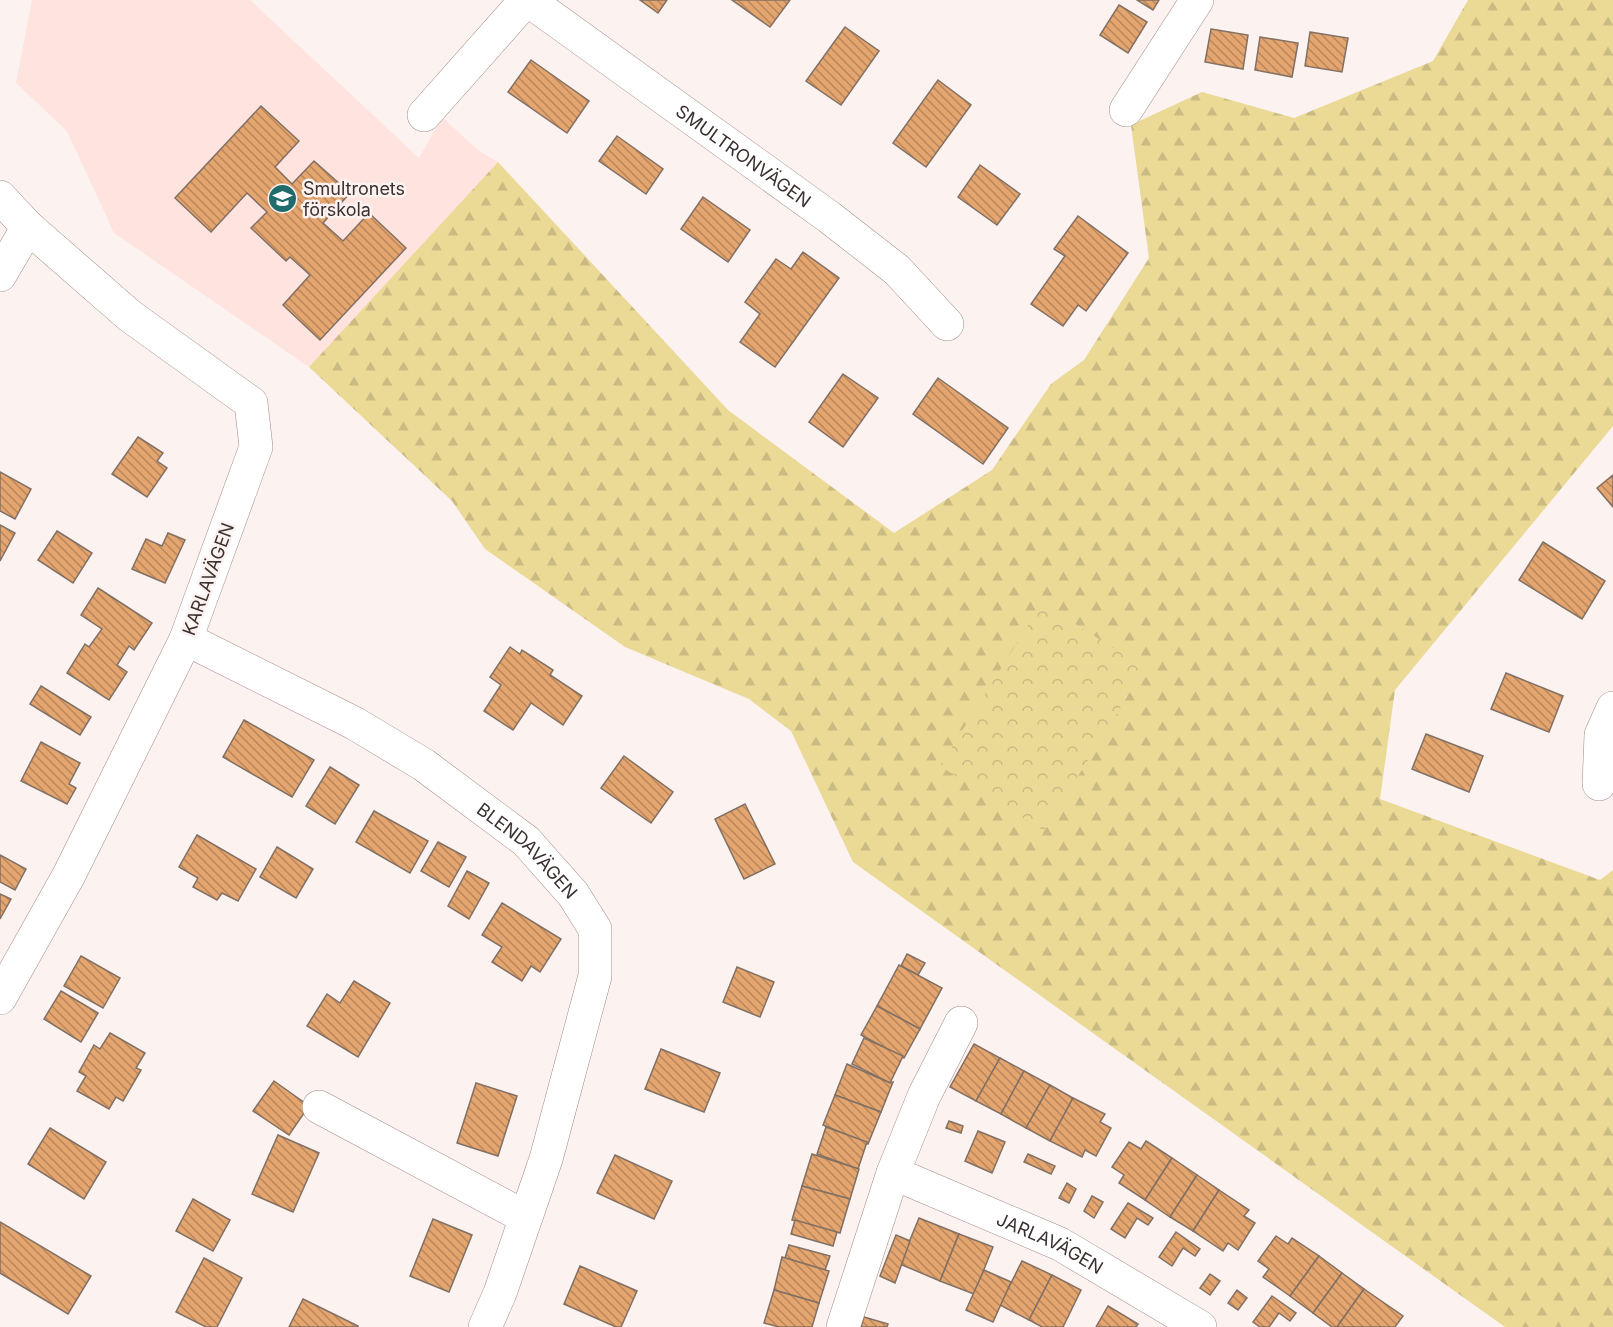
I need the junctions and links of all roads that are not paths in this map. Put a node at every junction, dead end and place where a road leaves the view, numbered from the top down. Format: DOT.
graph roads {
  1 [pos="527,0"];
  2 [pos="1197,0"];
  3 [pos="1126,110"];
  4 [pos="424,115"];
  5 [pos="0,197"];
  6 [pos="28,227"];
  7 [pos="0,275"];
  8 [pos="947,324"];
  9 [pos="186,639"];
  10 [pos="1613,708"];
  11 [pos="1599,784"];
  12 [pos="0,998"];
  13 [pos="961,1023"];
  14 [pos="319,1107"];
  15 [pos="893,1173"];
  16 [pos="525,1217"];
  17 [pos="485,1327"];
  18 [pos="843,1327"];
  19 [pos="1200,1327"];
  1 -- 4 [label="street, SMULTRONVÄGEN"];
  1 -- 8 [label="street, SMULTRONVÄGEN"];
  2 -- 3 [label="street"];
  5 -- 6 [label="street, KARLAVÄGEN"];
  6 -- 7 [label="street"];
  6 -- 9 [label="street, KARLAVÄGEN"];
  9 -- 12 [label="street, KARLAVÄGEN"];
  9 -- 16 [label="street, BLENDAVÄGEN"];
  10 -- 11 [label="street"];
  13 -- 15 [label="street"];
  14 -- 16 [label="street"];
  15 -- 18 [label="street"];
  15 -- 19 [label="street, JARLAVÄGEN"];
  16 -- 17 [label="street, BLENDAVÄGEN"];
}
